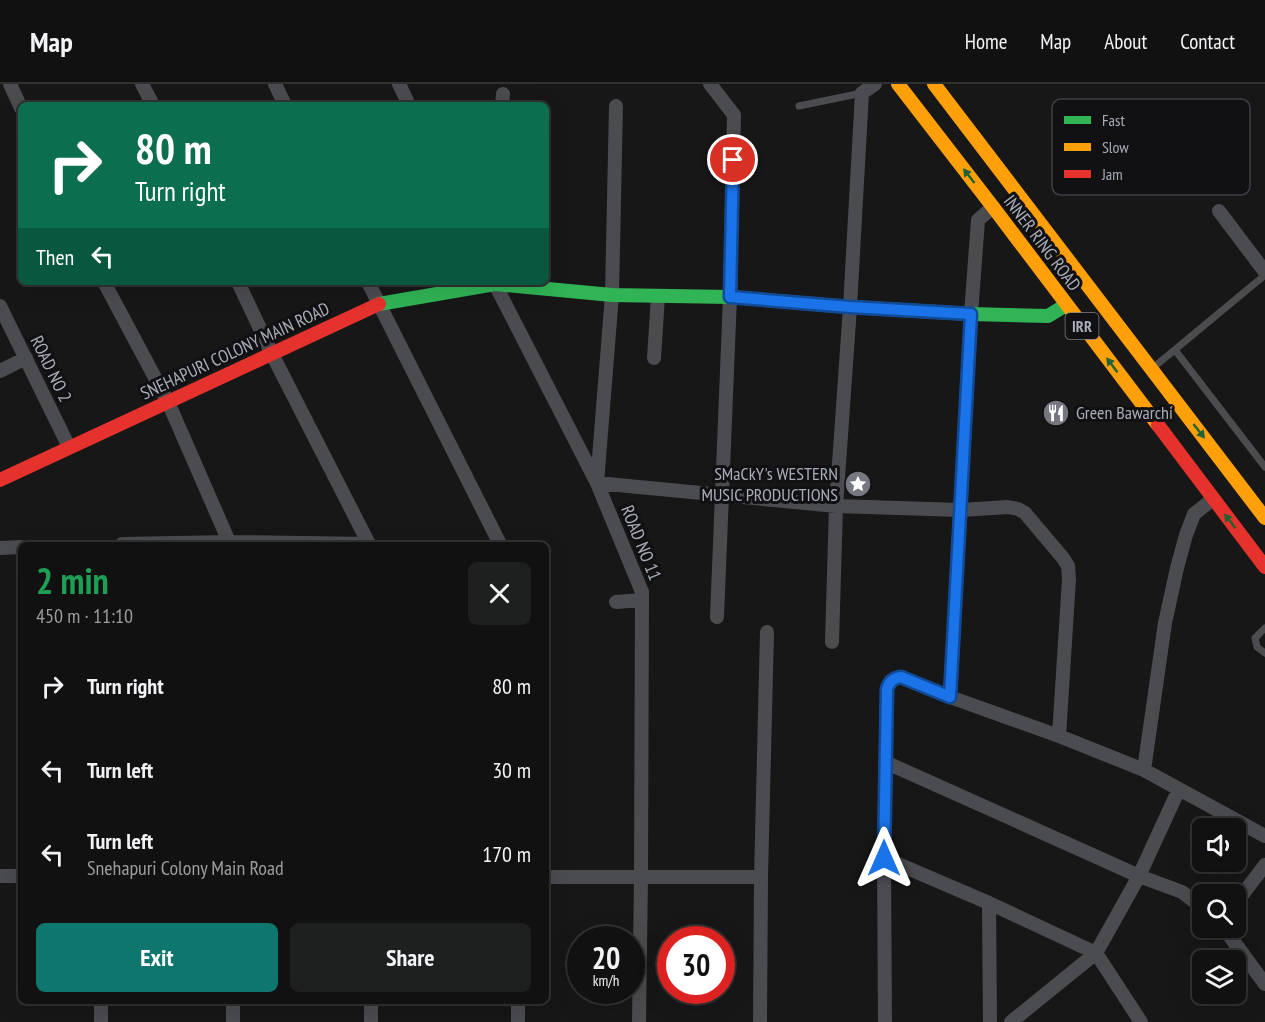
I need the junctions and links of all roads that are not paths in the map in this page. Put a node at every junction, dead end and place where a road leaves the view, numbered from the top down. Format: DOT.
graph roads {
  1 [pos="10,84"];
  2 [pos="142,84"];
  3 [pos="275,84"];
  4 [pos="399,84"];
  5 [pos="710,84"];
  6 [pos="874,84"];
  7 [pos="898,84"];
  8 [pos="934,84"];
  9 [pos="862,93"];
  10 [pos="18,102"];
  11 [pos="151,102"];
  12 [pos="284,102"];
  13 [pos="408,102"];
  14 [pos="616,106"];
  15 [pos="799,106"];
  16 [pos="993,207"];
  17 [pos="1219,211"];
  18 [pos="1265,273"];
  19 [pos="106,285"];
  20 [pos="239,285"];
  21 [pos="370,285"];
  22 [pos="484,285"];
  23 [pos="496,285"];
  24 [pos="514,285"];
  25 [pos="612,295"];
  26 [pos="658,296"];
  27 [pos="730,297"];
  28 [pos="379,304"];
  29 [pos="1066,305"];
  30 [pos="0,306"];
  31 [pos="850,307"];
  32 [pos="971,314"];
  33 [pos="1175,350"];
  34 [pos="272,354"];
  35 [pos="26,358"];
  36 [pos="654,358"];
  37 [pos="1151,369"];
  38 [pos="0,371"];
  39 [pos="168,402"];
  40 [pos="69,447"];
  41 [pos="1265,467"];
  42 [pos="0,480"];
  43 [pos="597,483"];
  44 [pos="721,495"];
  45 [pos="1213,499"];
  46 [pos="836,506"];
  47 [pos="961,510"];
  48 [pos="1265,518"];
  49 [pos="230,542"];
  50 [pos="368,542"];
  51 [pos="499,542"];
  52 [pos="18,547"];
  53 [pos="0,548"];
  54 [pos="1265,567"];
  55 [pos="642,600"];
  56 [pos="616,602"];
  57 [pos="717,617"];
  58 [pos="1265,628"];
  59 [pos="767,632"];
  60 [pos="832,642"];
  61 [pos="1265,653"];
  62 [pos="950,697"];
  63 [pos="1059,736"];
  64 [pos="885,762"];
  65 [pos="1144,770"];
  66 [pos="1179,789"];
  67 [pos="1265,836"];
  68 [pos="884,858"];
  69 [pos="1265,865"];
  70 [pos="0,876"];
  71 [pos="18,876"];
  72 [pos="1139,876"];
  73 [pos="549,877"];
  74 [pos="641,877"];
  75 [pos="761,877"];
  76 [pos="1246,890"];
  77 [pos="1192,900"];
  78 [pos="989,903"];
  79 [pos="1231,938"];
  80 [pos="1096,952"];
  81 [pos="1265,984"];
  82 [pos="101,1004"];
  83 [pos="233,1004"];
  84 [pos="371,1004"];
  85 [pos="518,1004"];
  86 [pos="101,1022"];
  87 [pos="233,1022"];
  88 [pos="371,1022"];
  89 [pos="518,1022"];
  90 [pos="639,1022"];
  91 [pos="760,1022"];
  92 [pos="885,1022"];
  93 [pos="990,1022"];
  94 [pos="1011,1022"];
  95 [pos="1140,1022"];
  1 -- 10 [label="street"];
  2 -- 11 [label="street"];
  3 -- 12 [label="street"];
  4 -- 13 [label="street"];
  5 -- 27 [label="street"];
  6 -- 9 [label="street"];
  16 -- 7 [label="main road, INNER RING ROAD / IRR, one-way"];
  8 -- 37 [label="main road, INNER RING ROAD / IRR"];
  9 -- 15 [label="lane"];
  9 -- 31 [label="street"];
  14 -- 25 [label="street"];
  16 -- 29 [label="main road, INNER RING ROAD / IRR"];
  16 -- 32 [label="street"];
  17 -- 18 [label="street"];
  18 -- 33 [label="lane"];
  19 -- 39 [label="street"];
  20 -- 34 [label="street"];
  21 -- 28 [label="street"];
  22 -- 28 [label="main road, SNEHAPURI COLONY MAIN ROAD"];
  23 -- 43 [label="street, ROAD NO 11"];
  24 -- 25 [label="main road, SNEHAPURI COLONY MAIN ROAD"];
  25 -- 26 [label="main road, SNEHAPURI COLONY MAIN ROAD"];
  25 -- 43 [label="street"];
  26 -- 27 [label="main road, SNEHAPURI COLONY MAIN ROAD"];
  26 -- 36 [label="street"];
  27 -- 31 [label="main road, SNEHAPURI COLONY MAIN ROAD"];
  27 -- 44 [label="street"];
  28 -- 34 [label="main road, SNEHAPURI COLONY MAIN ROAD"];
  28 -- 51 [label="street"];
  29 -- 32 [label="main road, SNEHAPURI COLONY MAIN ROAD"];
  45 -- 29 [label="main road, INNER RING ROAD / IRR, one-way"];
  30 -- 35 [label="street, ROAD NO 2"];
  31 -- 32 [label="main road, SNEHAPURI COLONY MAIN ROAD"];
  31 -- 46 [label="street"];
  32 -- 47 [label="street"];
  33 -- 37 [label="lane"];
  33 -- 41 [label="lane"];
  34 -- 39 [label="main road, SNEHAPURI COLONY MAIN ROAD"];
  34 -- 50 [label="street"];
  35 -- 38 [label="street"];
  35 -- 40 [label="street, ROAD NO 2"];
  37 -- 48 [label="main road, INNER RING ROAD / IRR, one-way"];
  39 -- 40 [label="main road, SNEHAPURI COLONY MAIN ROAD"];
  39 -- 49 [label="street"];
  40 -- 42 [label="main road, SNEHAPURI COLONY MAIN ROAD"];
  43 -- 44 [label="street"];
  43 -- 55 [label="street, ROAD NO 11"];
  44 -- 46 [label="street"];
  44 -- 57 [label="street"];
  54 -- 45 [label="main road, INNER RING ROAD / IRR, one-way"];
  45 -- 65 [label="street"];
  46 -- 47 [label="street"];
  46 -- 60 [label="street"];
  47 -- 62 [label="street"];
  47 -- 63 [label="street"];
  52 -- 53 [label="street"];
  55 -- 56 [label="street"];
  55 -- 74 [label="street, ROAD NO 11"];
  58 -- 61 [label="lane"];
  59 -- 75 [label="street"];
  62 -- 63 [label="street"];
  62 -- 64 [label="street"];
  63 -- 65 [label="street"];
  64 -- 68 [label="street"];
  64 -- 72 [label="street"];
  65 -- 66 [label="street"];
  66 -- 67 [label="street"];
  66 -- 72 [label="street"];
  68 -- 78 [label="street"];
  68 -- 92 [label="street"];
  69 -- 76 [label="street"];
  70 -- 71 [label="street"];
  72 -- 77 [label="street"];
  72 -- 80 [label="street"];
  73 -- 74 [label="street"];
  74 -- 75 [label="street"];
  74 -- 90 [label="street, ROAD NO 11"];
  75 -- 91 [label="street"];
  78 -- 80 [label="street"];
  78 -- 93 [label="street"];
  79 -- 81 [label="street"];
  80 -- 94 [label="street"];
  80 -- 95 [label="street"];
  82 -- 86 [label="street"];
  83 -- 87 [label="street"];
  84 -- 88 [label="street"];
  85 -- 89 [label="street"];
}
